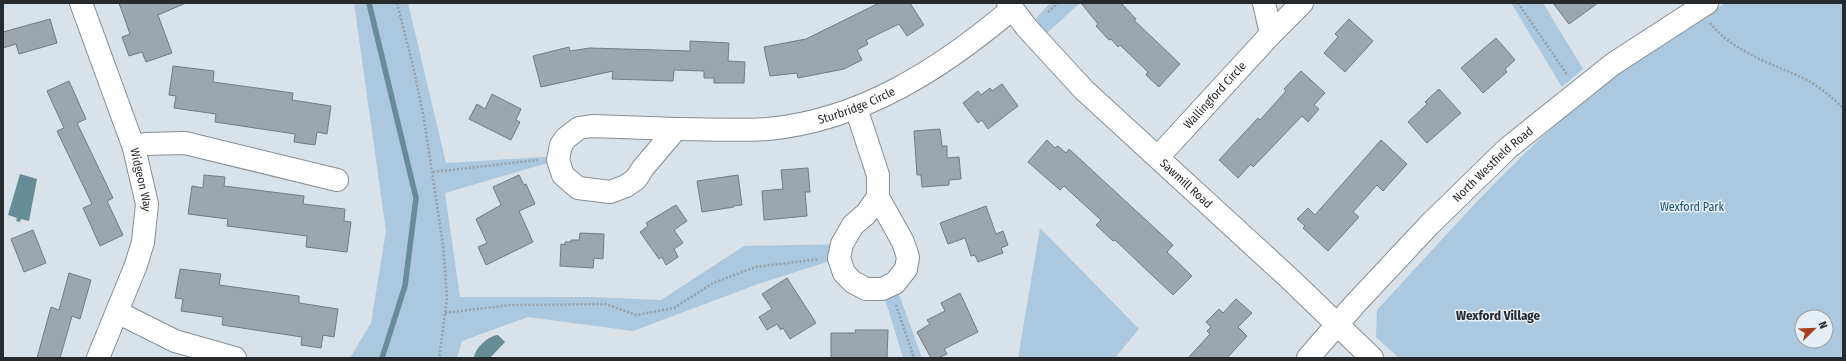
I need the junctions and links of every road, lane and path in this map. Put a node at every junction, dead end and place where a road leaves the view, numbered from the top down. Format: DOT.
graph roads {
  1 [pos="81,3"];
  2 [pos="397,3"];
  3 [pos="1058,3"];
  4 [pos="1264,3"];
  5 [pos="1302,3"];
  6 [pos="1518,3"];
  7 [pos="1703,5"];
  8 [pos="1010,6"];
  9 [pos="1048,12"];
  10 [pos="1271,34"];
  11 [pos="1578,91"];
  12 [pos="856,108"];
  13 [pos="1843,108"];
  14 [pos="676,129"];
  15 [pos="134,148"];
  16 [pos="1158,157"];
  17 [pos="558,158"];
  18 [pos="433,172"];
  19 [pos="337,180"];
  20 [pos="878,197"];
  21 [pos="838,258"];
  22 [pos="889,285"];
  23 [pos="117,312"];
  24 [pos="445,313"];
  25 [pos="1337,325"];
  26 [pos="98,358"];
  27 [pos="235,358"];
  28 [pos="439,358"];
  29 [pos="914,358"];
  30 [pos="1308,358"];
  31 [pos="1372,358"];
  1 -- 15 [label="street, Widgeon Way"];
  2 -- 18 [label="path"];
  3 -- 9 [label="path"];
  4 -- 10 [label="street"];
  5 -- 10 [label="street, Wallingford Circle"];
  6 -- 11 [label="path"];
  7 -- 11 [label="street, North Westfield Road"];
  7 -- 13 [label="path"];
  8 -- 12 [label="street, Sturbridge Circle"];
  8 -- 16 [label="street, Sawmill Road"];
  10 -- 16 [label="street, Wallingford Circle"];
  11 -- 25 [label="street, North Westfield Road"];
  12 -- 14 [label="street, Sturbridge Circle"];
  12 -- 20 [label="street"];
  14 -- 17 [label="street, Sturbridge Circle"];
  14 -- 17 [label="street"];
  15 -- 19 [label="street"];
  15 -- 23 [label="street, Widgeon Way"];
  16 -- 25 [label="street, Sawmill Road"];
  17 -- 18 [label="path"];
  18 -- 24 [label="path"];
  20 -- 21 [label="street"];
  20 -- 22 [label="street"];
  21 -- 22 [label="street"];
  21 -- 24 [label="path"];
  22 -- 29 [label="path"];
  23 -- 26 [label="street, Widgeon Way"];
  23 -- 27 [label="street"];
  24 -- 28 [label="path"];
  25 -- 30 [label="street, North Westfield Road"];
  25 -- 31 [label="street, Sawmill Road"];
}
